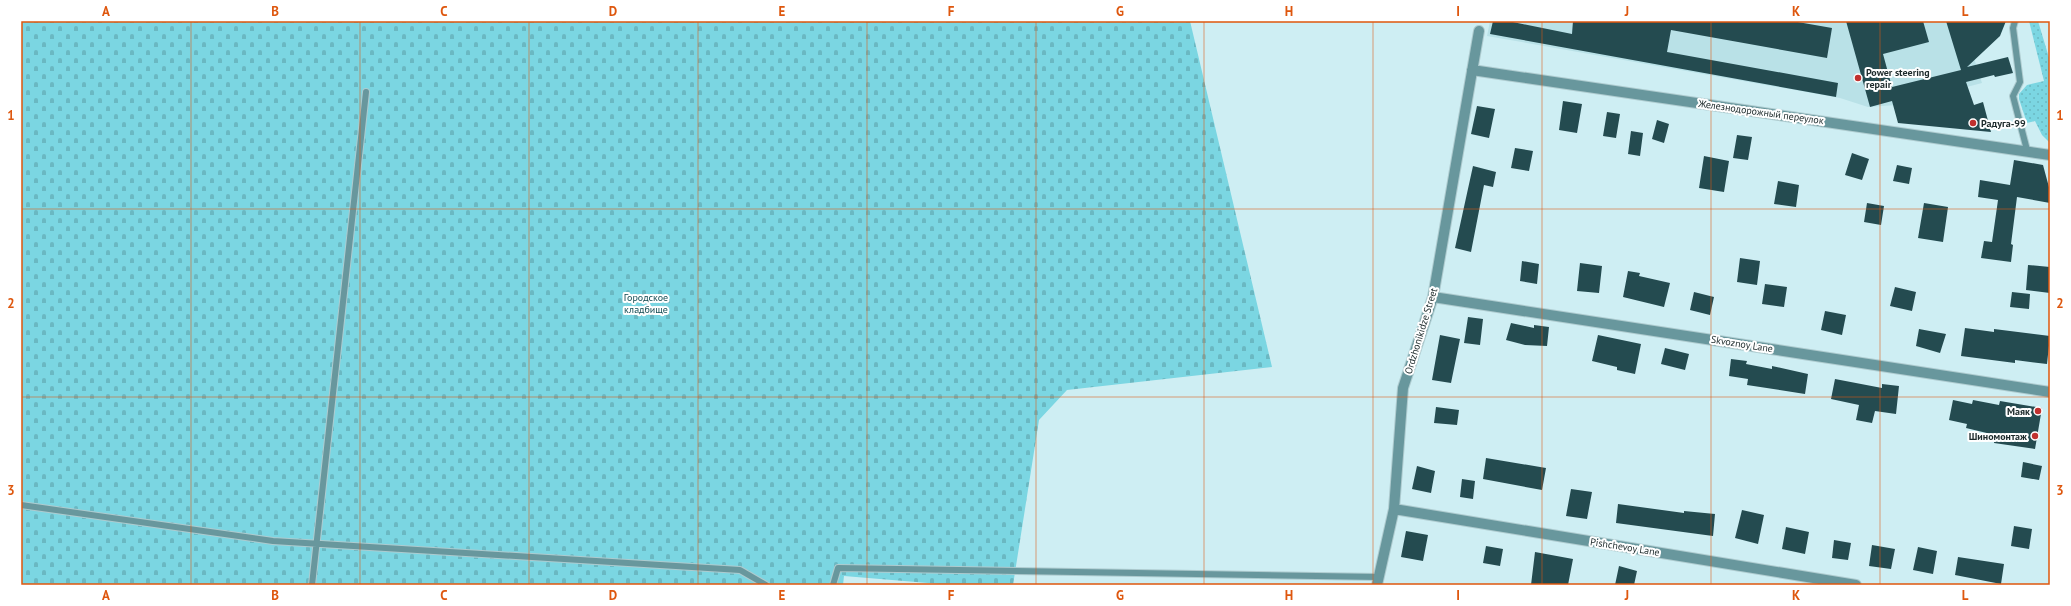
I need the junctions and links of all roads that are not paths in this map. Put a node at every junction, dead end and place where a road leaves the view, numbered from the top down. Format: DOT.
graph roads {
  1 [pos="2015,21"];
  2 [pos="1479,31"];
  3 [pos="1472,70"];
  4 [pos="366,92"];
  5 [pos="2027,150"];
  6 [pos="2050,155"];
  7 [pos="1433,296"];
  8 [pos="2050,392"];
  9 [pos="21,505"];
  10 [pos="1394,509"];
  11 [pos="317,543"];
  12 [pos="1378,581"];
  13 [pos="312,585"];
  14 [pos="766,585"];
  15 [pos="833,585"];
  16 [pos="1856,585"];
  1 -- 5 [label="lane"];
  2 -- 3 [label="street, Ordzhonikidze Street"];
  3 -- 5 [label="street, Железнодорожный переулок"];
  3 -- 7 [label="street, Ordzhonikidze Street"];
  4 -- 11 [label="lane"];
  5 -- 6 [label="street, Железнодорожный переулок"];
  7 -- 8 [label="street, Skvoznoy Lane"];
  7 -- 10 [label="street, Ordzhonikidze Street"];
  9 -- 11 [label="lane"];
  10 -- 12 [label="street, Ordzhonikidze Street"];
  10 -- 16 [label="street, Pishchevoy Lane"];
  11 -- 13 [label="lane"];
  11 -- 14 [label="lane"];
  12 -- 15 [label="lane"];
}
